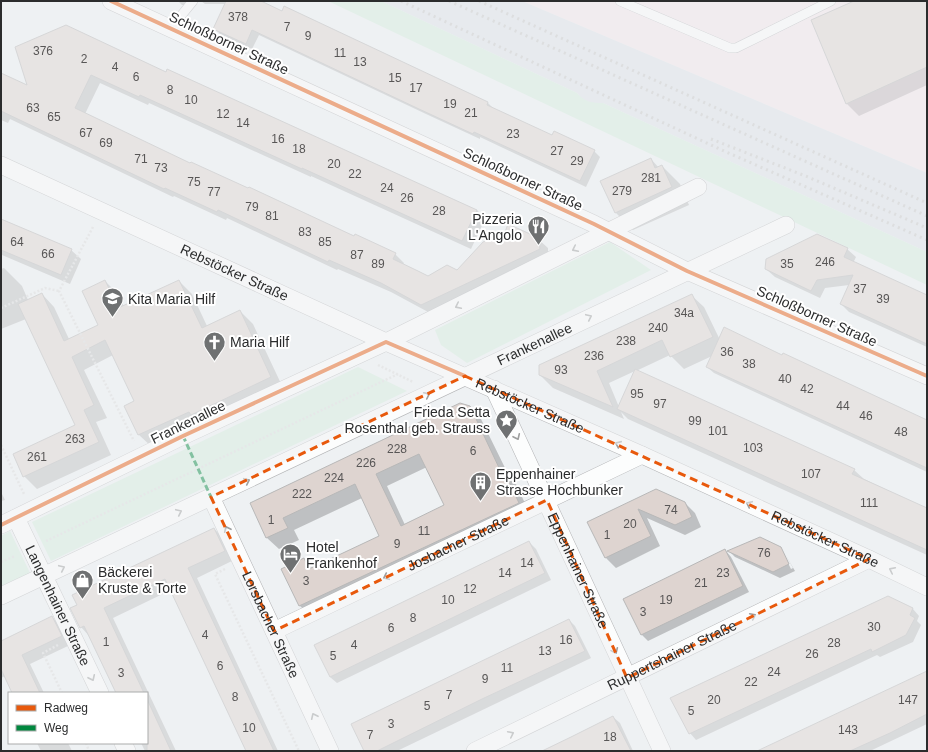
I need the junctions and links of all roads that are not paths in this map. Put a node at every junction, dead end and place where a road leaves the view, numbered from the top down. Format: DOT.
graph roads {
  1 [pos="111,1"];
  2 [pos="193,1"];
  3 [pos="620,1"];
  4 [pos="831,1"];
  5 [pos="171,28"];
  6 [pos="1,165"];
  7 [pos="698,187"];
  8 [pos="786,225"];
  9 [pos="610,231"];
  10 [pos="687,271"];
  11 [pos="386,342"];
  12 [pos="465,376"];
  13 [pos="927,376"];
  14 [pos="494,389"];
  15 [pos="642,455"];
  16 [pos="211,497"];
  17 [pos="547,500"];
  18 [pos="8,522"];
  19 [pos="869,559"];
  20 [pos="43,577"];
  21 [pos="927,588"];
  22 [pos="1,596"];
  23 [pos="274,631"];
  24 [pos="627,678"];
  25 [pos="100,692"];
  26 [pos="330,751"];
  27 [pos="475,751"];
  28 [pos="662,751"];
  1 -- 5 [label="street, Schloßborner Straße"];
  2 -- 5 [label="lane"];
  3 -- 4 [label="lane"];
  5 -- 9 [label="street, Schloßborner Straße"];
  6 -- 11 [label="street, Rebstöcker Straße"];
  7 -- 9 [label="street, Frankenallee"];
  8 -- 10 [label="street, Frankenallee"];
  9 -- 10 [label="street, Schloßborner Straße"];
  9 -- 11 [label="street, Frankenallee, one-way"];
  12 -- 10 [label="street, Frankenallee, one-way"];
  10 -- 13 [label="street, Schloßborner Straße"];
  11 -- 12 [label="street, Rebstöcker Straße"];
  11 -- 18 [label="street, Frankenallee"];
  12 -- 14 [label="street, Rebstöcker Straße"];
  16 -- 12 [label="street, Frankenallee, one-way"];
  15 -- 14 [label="street, Rebstöcker Straße, one-way"];
  14 -- 17 [label="street, Eppenhainer Straße, one-way"];
  15 -- 17 [label="street, Josbacher Straße"];
  19 -- 15 [label="street, Rebstöcker Straße, one-way"];
  20 -- 16 [label="street, Frankenallee, one-way"];
  23 -- 16 [label="street, Lorsbacher Straße, one-way"];
  17 -- 23 [label="street, Josbacher Straße, one-way"];
  17 -- 24 [label="street, Eppenhainer Straße, one-way"];
  18 -- 20 [label="street, Langenhainer Straße"];
  21 -- 19 [label="street, Rebstöcker Straße, one-way"];
  24 -- 19 [label="street, Ruppertshainer Straße, one-way"];
  20 -- 22 [label="street, Frankenallee"];
  20 -- 25 [label="street, Langenhainer Straße, one-way"];
  26 -- 23 [label="street, Lorsbacher Straße, one-way"];
  27 -- 24 [label="street, Ruppertshainer Straße, one-way"];
  24 -- 28 [label="street, Eppenhainer Straße"];
}
